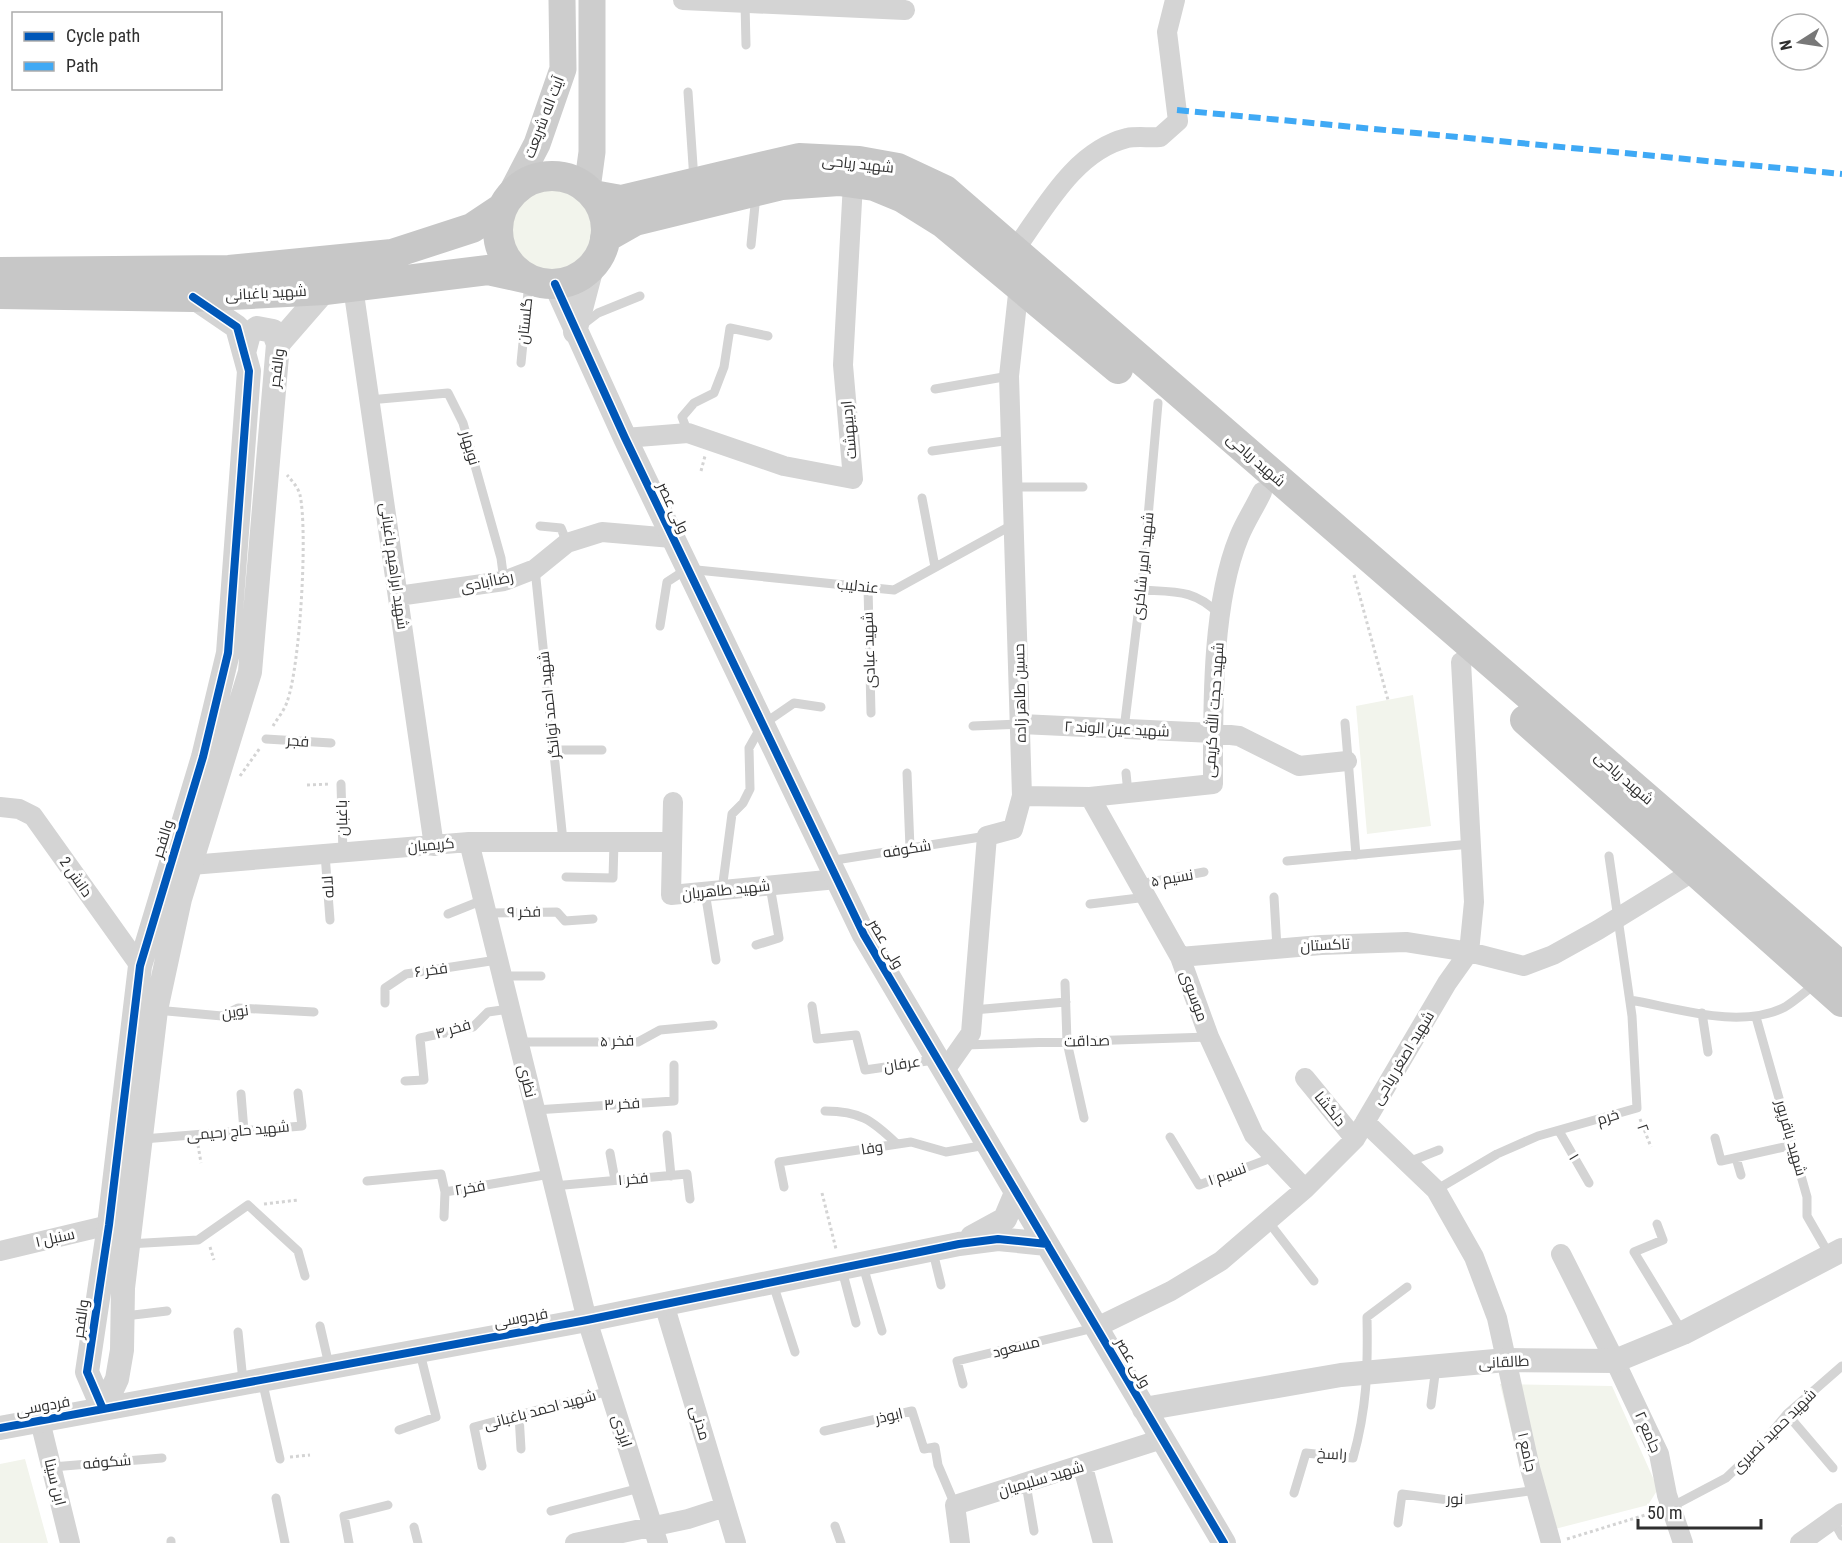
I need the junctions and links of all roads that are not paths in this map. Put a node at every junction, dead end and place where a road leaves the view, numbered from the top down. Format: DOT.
graph roads {
  1 [pos="562,0"];
  2 [pos="592,0"];
  3 [pos="683,0"];
  4 [pos="1175,0"];
  5 [pos="769,2"];
  6 [pos="745,3"];
  7 [pos="905,10"];
  8 [pos="747,45"];
  9 [pos="688,92"];
  10 [pos="694,183"];
  11 [pos="853,183"];
  12 [pos="756,190"];
  13 [pos="590,192"];
  14 [pos="507,201"];
  15 [pos="605,238"];
  16 [pos="751,245"];
  17 [pos="1014,251"];
  18 [pos="592,267"];
  19 [pos="0,272"];
  20 [pos="542,281"];
  21 [pos="1019,285"];
  22 [pos="339,289"];
  23 [pos="0,294"];
  24 [pos="640,296"];
  25 [pos="193,297"];
  26 [pos="575,332"];
  27 [pos="768,336"];
  28 [pos="278,344"];
  29 [pos="244,353"];
  30 [pos="521,363"];
  31 [pos="1009,376"];
  32 [pos="935,389"];
  33 [pos="369,400"];
  34 [pos="1158,403"];
  35 [pos="688,433"];
  36 [pos="625,438"];
  37 [pos="1011,440"];
  38 [pos="932,451"];
  39 [pos="1012,487"];
  40 [pos="1083,487"];
  41 [pos="1262,492"];
  42 [pos="922,498"];
  43 [pos="1014,524"];
  44 [pos="540,526"];
  45 [pos="672,538"];
  46 [pos="567,543"];
  47 [pos="935,567"];
  48 [pos="687,568"];
  49 [pos="535,569"];
  50 [pos="504,581"];
  51 [pos="868,587"];
  52 [pos="1142,590"];
  53 [pos="398,596"];
  54 [pos="1221,616"];
  55 [pos="660,626"];
  56 [pos="1461,662"];
  57 [pos="821,707"];
  58 [pos="871,713"];
  59 [pos="1345,723"];
  60 [pos="1021,724"];
  61 [pos="762,725"];
  62 [pos="973,726"];
  63 [pos="1124,729"];
  64 [pos="1213,734"];
  65 [pos="266,739"];
  66 [pos="331,743"];
  67 [pos="554,750"];
  68 [pos="602,750"];
  69 [pos="1347,761"];
  70 [pos="907,773"];
  71 [pos="1126,773"];
  72 [pos="341,784"];
  73 [pos="1128,793"];
  74 [pos="1022,796"];
  75 [pos="1090,797"];
  76 [pos="674,802"];
  77 [pos="0,807"];
  78 [pos="987,836"];
  79 [pos="563,841"];
  80 [pos="469,842"];
  81 [pos="614,842"];
  82 [pos="671,842"];
  83 [pos="1471,844"];
  84 [pos="434,846"];
  85 [pos="910,848"];
  86 [pos="334,854"];
  87 [pos="1356,855"];
  88 [pos="1609,856"];
  89 [pos="1287,861"];
  90 [pos="191,865"];
  91 [pos="832,870"];
  92 [pos="1694,871"];
  93 [pos="1204,872"];
  94 [pos="566,877"];
  95 [pos="770,886"];
  96 [pos="713,891"];
  97 [pos="1144,891"];
  98 [pos="1274,897"];
  99 [pos="1090,904"];
  100 [pos="485,907"];
  101 [pos="448,914"];
  102 [pos="1619,916"];
  103 [pos="593,919"];
  104 [pos="330,920"];
  105 [pos="756,945"];
  106 [pos="1277,948"];
  107 [pos="1469,952"];
  108 [pos="1180,957"];
  109 [pos="716,960"];
  110 [pos="140,966"];
  111 [pos="499,968"];
  112 [pos="1830,974"];
  113 [pos="541,976"];
  114 [pos="1065,983"];
  115 [pos="1630,1000"];
  116 [pos="1066,1002"];
  117 [pos="1842,1002"];
  118 [pos="385,1003"];
  119 [pos="812,1006"];
  120 [pos="509,1009"];
  121 [pos="156,1010"];
  122 [pos="973,1010"];
  123 [pos="314,1012"];
  124 [pos="1702,1013"];
  125 [pos="1756,1017"];
  126 [pos="713,1025"];
  127 [pos="1209,1037"];
  128 [pos="517,1042"];
  129 [pos="1068,1042"];
  130 [pos="965,1045"];
  131 [pos="1708,1052"];
  132 [pos="674,1065"];
  133 [pos="941,1065"];
  134 [pos="1305,1078"];
  135 [pos="405,1081"];
  136 [pos="298,1093"];
  137 [pos="241,1094"];
  138 [pos="534,1110"];
  139 [pos="825,1112"];
  140 [pos="1084,1118"];
  141 [pos="1365,1122"];
  142 [pos="244,1131"];
  143 [pos="1559,1131"];
  144 [pos="667,1135"];
  145 [pos="1170,1137"];
  146 [pos="1715,1138"];
  147 [pos="141,1139"];
  148 [pos="1355,1139"];
  149 [pos="897,1144"];
  150 [pos="988,1145"];
  151 [pos="1792,1145"];
  152 [pos="1439,1150"];
  153 [pos="610,1153"];
  154 [pos="1274,1157"];
  155 [pos="1736,1158"];
  156 [pos="1406,1163"];
  157 [pos="1741,1175"];
  158 [pos="671,1176"];
  159 [pos="552,1180"];
  160 [pos="615,1180"];
  161 [pos="367,1181"];
  162 [pos="1589,1183"];
  163 [pos="784,1187"];
  164 [pos="1305,1189"];
  165 [pos="1436,1190"];
  166 [pos="445,1192"];
  167 [pos="1017,1193"];
  168 [pos="690,1199"];
  169 [pos="444,1217"];
  170 [pos="1267,1220"];
  171 [pos="1658,1224"];
  172 [pos="109,1225"];
  173 [pos="129,1244"];
  174 [pos="959,1244"];
  175 [pos="1047,1244"];
  176 [pos="933,1249"];
  177 [pos="0,1251"];
  178 [pos="1836,1253"];
  179 [pos="1561,1254"];
  180 [pos="852,1266"];
  181 [pos="305,1276"];
  182 [pos="1314,1281"];
  183 [pos="773,1282"];
  184 [pos="941,1285"];
  185 [pos="1407,1287"];
  186 [pos="664,1304"];
  187 [pos="167,1311"];
  188 [pos="123,1316"];
  189 [pos="587,1320"];
  190 [pos="856,1323"];
  191 [pos="320,1326"];
  192 [pos="1097,1327"];
  193 [pos="882,1331"];
  194 [pos="238,1332"];
  195 [pos="1683,1333"];
  196 [pos="420,1351"];
  197 [pos="795,1352"];
  198 [pos="1506,1360"];
  199 [pos="1615,1360"];
  200 [pos="1842,1366"];
  201 [pos="330,1367"];
  202 [pos="1436,1367"];
  203 [pos="1368,1373"];
  204 [pos="253,1382"];
  205 [pos="963,1384"];
  206 [pos="609,1391"];
  207 [pos="1431,1404"];
  208 [pos="103,1409"];
  209 [pos="1144,1409"];
  210 [pos="1787,1414"];
  211 [pos="519,1415"];
  212 [pos="40,1421"];
  213 [pos="0,1428"];
  214 [pos="399,1430"];
  215 [pos="824,1431"];
  216 [pos="1162,1439"];
  217 [pos="521,1449"];
  218 [pos="162,1458"];
  219 [pos="280,1459"];
  220 [pos="482,1466"];
  221 [pos="51,1467"];
  222 [pos="1083,1467"];
  223 [pos="1833,1468"];
  224 [pos="1026,1484"];
  225 [pos="640,1488"];
  226 [pos="1537,1490"];
  227 [pos="1294,1493"];
  228 [pos="276,1498"];
  229 [pos="388,1505"];
  230 [pos="956,1505"];
  231 [pos="725,1507"];
  232 [pos="1671,1507"];
  233 [pos="551,1511"];
  234 [pos="1398,1523"];
  235 [pos="1839,1523"];
  236 [pos="835,1526"];
  237 [pos="414,1527"];
  238 [pos="1034,1531"];
  239 [pos="655,1534"];
  240 [pos="1557,1541"];
  241 [pos="70,1543"];
  242 [pos="285,1543"];
  243 [pos="349,1543"];
  244 [pos="418,1543"];
  245 [pos="575,1543"];
  246 [pos="736,1543"];
  247 [pos="841,1543"];
  248 [pos="960,1543"];
  249 [pos="1103,1543"];
  250 [pos="1224,1543"];
  251 [pos="1683,1543"];
  252 [pos="1800,1543"];
  1 -- 14 [label="main road, آیت اله شریعت"];
  2 -- 13 [label="main road"];
  3 -- 6 [label="street"];
  4 -- 17 [label="street"];
  5 -- 6 [label="street"];
  5 -- 7 [label="street"];
  6 -- 8 [label="lane"];
  9 -- 10 [label="lane"];
  10 -- 13 [label="main road, شهید ریاحی"];
  10 -- 17 [label="main road, شهید ریاحی"];
  11 -- 12 [label="main road, شهید ریاحی"];
  11 -- 21 [label="main road, شهید ریاحی"];
  11 -- 35 [label="street, اردیبهشت"];
  12 -- 15 [label="main road, شهید ریاحی"];
  12 -- 16 [label="lane"];
  13 -- 14 [label="main road"];
  13 -- 15 [label="main road"];
  14 -- 19 [label="main road, شهید باغبانی"];
  14 -- 20 [label="main road"];
  15 -- 18 [label="main road"];
  17 -- 112 [label="main road, شهید ریاحی"];
  18 -- 20 [label="main road"];
  18 -- 26 [label="street"];
  20 -- 22 [label="main road, شهید باغبانی"];
  20 -- 26 [label="street, ولی عصر"];
  20 -- 30 [label="lane, گلستان"];
  21 -- 31 [label="street, حسین طاهر زاده"];
  21 -- 34 [label="main road, شهید ریاحی"];
  22 -- 25 [label="main road, شهید باغبانی"];
  22 -- 28 [label="street, والفجر"];
  22 -- 33 [label="street, شهید ابراهیم باغبانی"];
  23 -- 25 [label="main road, شهید باغبانی"];
  24 -- 26 [label="lane"];
  25 -- 29 [label="street, والفجر"];
  26 -- 36 [label="street, ولی عصر"];
  27 -- 35 [label="lane"];
  28 -- 29 [label="street"];
  28 -- 90 [label="street, والفجر"];
  29 -- 110 [label="street, والفجر"];
  31 -- 32 [label="lane"];
  31 -- 37 [label="street, حسین طاهر زاده"];
  33 -- 50 [label="lane, نوبهار"];
  33 -- 53 [label="street, شهید ابراهیم باغبانی"];
  34 -- 41 [label="main road, شهید ریاحی"];
  34 -- 52 [label="lane, شهید امیر شاکری"];
  35 -- 36 [label="street, اردیبهشت"];
  36 -- 45 [label="street, ولی عصر"];
  37 -- 38 [label="lane"];
  37 -- 39 [label="street, حسین طاهر زاده"];
  39 -- 40 [label="lane"];
  39 -- 43 [label="street, حسین طاهر زاده"];
  41 -- 54 [label="street, شهید حجت الله کریمی"];
  41 -- 56 [label="main road, شهید ریاحی"];
  42 -- 47 [label="lane"];
  43 -- 47 [label="lane, عندلیب"];
  43 -- 60 [label="street, حسین طاهر زاده"];
  44 -- 46 [label="lane"];
  45 -- 46 [label="street, رضاآبادی"];
  45 -- 48 [label="street, ولی عصر"];
  46 -- 49 [label="street, رضاآبادی"];
  47 -- 51 [label="lane, عندلیب"];
  48 -- 51 [label="lane, عندلیب"];
  48 -- 55 [label="lane"];
  48 -- 61 [label="street, ولی عصر"];
  49 -- 50 [label="street, رضاآبادی"];
  49 -- 67 [label="lane, شهید احمد توانگر"];
  50 -- 53 [label="street, رضاآبادی"];
  51 -- 58 [label="lane, شهید عبادی"];
  52 -- 54 [label="lane"];
  52 -- 63 [label="lane, شهید امیر شاکری"];
  53 -- 84 [label="street, شهید ابراهیم باغبانی"];
  54 -- 64 [label="street, شهید حجت الله کریمی"];
  56 -- 83 [label="street, شهید اصغر ریاحی"];
  56 -- 92 [label="main road, شهید ریاحی"];
  57 -- 61 [label="lane"];
  59 -- 69 [label="lane"];
  60 -- 62 [label="lane"];
  60 -- 63 [label="street, شهید عین الوند ۲"];
  60 -- 74 [label="street, حسین طاهر زاده"];
  61 -- 91 [label="street, ولی عصر"];
  61 -- 96 [label="lane"];
  63 -- 64 [label="street, شهید عین الوند ۲"];
  64 -- 69 [label="street, شهید عین الوند ۲"];
  64 -- 73 [label="street, شهید حجت الله کریمی"];
  65 -- 66 [label="lane, فجر"];
  67 -- 68 [label="lane"];
  67 -- 79 [label="lane, شهید احمد توانگر"];
  69 -- 87 [label="lane"];
  70 -- 85 [label="lane"];
  71 -- 73 [label="lane"];
  72 -- 86 [label="lane, باغبان"];
  73 -- 75 [label="street, شهید حجت الله کریمی"];
  74 -- 75 [label="street, شهید حجت الله کریمی"];
  74 -- 78 [label="street, حسین طاهر زاده"];
  75 -- 97 [label="street, موسوی"];
  76 -- 82 [label="street, شهید طاهریان"];
  77 -- 110 [label="street, دانش 2"];
  78 -- 85 [label="lane, شکوفه"];
  78 -- 122 [label="street"];
  79 -- 80 [label="street, کریمیان"];
  79 -- 81 [label="street, کریمیان"];
  80 -- 84 [label="street, کریمیان"];
  80 -- 100 [label="street, نظری"];
  81 -- 82 [label="street, کریمیان"];
  81 -- 94 [label="lane"];
  82 -- 96 [label="street, شهید طاهریان"];
  83 -- 87 [label="lane"];
  83 -- 107 [label="street, شهید اصغر ریاحی"];
  84 -- 86 [label="street, کریمیان"];
  85 -- 91 [label="lane, شکوفه"];
  86 -- 90 [label="street, کریمیان"];
  86 -- 104 [label="lane, لاله"];
  87 -- 89 [label="lane"];
  88 -- 102 [label="lane, خرم"];
  90 -- 121 [label="street, والفجر"];
  91 -- 95 [label="street, شهید طاهریان"];
  91 -- 133 [label="street, ولی عصر"];
  92 -- 102 [label="street, تاکستان"];
  92 -- 112 [label="main road, شهید ریاحی"];
  93 -- 97 [label="lane, نسیم ۵"];
  95 -- 96 [label="street, شهید طاهریان"];
  95 -- 105 [label="lane"];
  96 -- 109 [label="lane"];
  97 -- 99 [label="lane, نسیم ۵"];
  97 -- 108 [label="street, موسوی"];
  98 -- 106 [label="lane"];
  100 -- 101 [label="lane"];
  100 -- 103 [label="lane, فخر ۹"];
  100 -- 111 [label="street, نظری"];
  102 -- 107 [label="street, تاکستان"];
  102 -- 115 [label="lane, خرم"];
  106 -- 107 [label="street, تاکستان"];
  106 -- 108 [label="street, تاکستان"];
  107 -- 141 [label="street, شهید اصغر ریاحی"];
  108 -- 127 [label="street, موسوی"];
  110 -- 172 [label="street, والفجر"];
  111 -- 113 [label="lane"];
  111 -- 118 [label="lane, فخر ۶"];
  111 -- 120 [label="street, نظری"];
  112 -- 117 [label="main road, شهید ریاحی"];
  112 -- 125 [label="lane"];
  114 -- 116 [label="lane"];
  115 -- 124 [label="lane"];
  115 -- 143 [label="lane, خرم"];
  116 -- 122 [label="lane"];
  116 -- 129 [label="lane"];
  119 -- 133 [label="lane, عرفان"];
  120 -- 128 [label="street, نظری"];
  120 -- 135 [label="lane, فخر ۴"];
  121 -- 123 [label="lane, نوین"];
  121 -- 147 [label="street, والفجر"];
  122 -- 130 [label="street"];
  124 -- 125 [label="lane"];
  124 -- 131 [label="lane"];
  125 -- 151 [label="lane, شهید باقرپور"];
  126 -- 128 [label="lane, فخر ۵"];
  127 -- 129 [label="lane, صداقت"];
  127 -- 154 [label="street, موسوی"];
  128 -- 138 [label="street, نظری"];
  129 -- 130 [label="lane, صداقت"];
  129 -- 140 [label="lane"];
  130 -- 133 [label="street"];
  132 -- 138 [label="lane, فخر ۳"];
  133 -- 150 [label="street, ولی عصر"];
  134 -- 148 [label="street, دلگشا"];
  136 -- 142 [label="lane, شهید حاج رحیمی"];
  137 -- 142 [label="lane"];
  138 -- 159 [label="street, نظری"];
  139 -- 149 [label="lane"];
  141 -- 148 [label="street, شهید اصغر ریاحی"];
  141 -- 156 [label="street, جامع ۱"];
  142 -- 147 [label="lane, شهید حاج رحیمی"];
  143 -- 162 [label="lane, ۱"];
  143 -- 165 [label="lane, خرم"];
  144 -- 158 [label="lane"];
  145 -- 154 [label="lane, نسیم ۱"];
  146 -- 155 [label="lane"];
  147 -- 173 [label="street, والفجر"];
  148 -- 164 [label="street, شهید اصغر ریاحی"];
  149 -- 150 [label="lane, وفا"];
  149 -- 163 [label="lane, وفا"];
  150 -- 167 [label="street, ولی عصر"];
  151 -- 155 [label="lane"];
  151 -- 178 [label="lane, شهید باقرپور"];
  152 -- 156 [label="lane"];
  153 -- 160 [label="lane"];
  154 -- 164 [label="street, موسوی"];
  155 -- 157 [label="lane"];
  156 -- 165 [label="street, جامع ۱"];
  158 -- 160 [label="lane, فخر ۱"];
  158 -- 168 [label="lane"];
  159 -- 160 [label="lane, فخر ۱"];
  159 -- 166 [label="lane, فخر۲"];
  159 -- 189 [label="street, نظری"];
  161 -- 166 [label="lane, فخر۲"];
  164 -- 170 [label="street, شهید اصغر ریاحی"];
  165 -- 198 [label="street, جامع ۱"];
  166 -- 169 [label="lane"];
  167 -- 174 [label="street, فردوسی"];
  167 -- 175 [label="street, ولی عصر"];
  170 -- 182 [label="lane"];
  170 -- 192 [label="street, شهید اصغر ریاحی"];
  171 -- 195 [label="lane"];
  172 -- 177 [label="street, سنبل ۱"];
  172 -- 208 [label="street, والفجر"];
  173 -- 181 [label="lane"];
  173 -- 188 [label="street, والفجر"];
  174 -- 175 [label="street, فردوسی"];
  174 -- 176 [label="street, فردوسی"];
  175 -- 192 [label="street, ولی عصر"];
  176 -- 180 [label="street, فردوسی"];
  176 -- 184 [label="lane"];
  178 -- 195 [label="street, طالقانی"];
  179 -- 199 [label="street, جامع ۲"];
  180 -- 183 [label="street, فردوسی"];
  180 -- 190 [label="lane"];
  180 -- 193 [label="lane"];
  183 -- 186 [label="street, فردوسی"];
  183 -- 197 [label="lane"];
  185 -- 203 [label="lane"];
  186 -- 189 [label="street, فردوسی"];
  186 -- 231 [label="street, مدنی"];
  187 -- 188 [label="lane"];
  188 -- 208 [label="street, والفجر"];
  189 -- 196 [label="street, فردوسی"];
  189 -- 206 [label="street, ایزدی"];
  191 -- 201 [label="lane"];
  192 -- 205 [label="lane, مسعود"];
  192 -- 209 [label="street, ولی عصر"];
  194 -- 204 [label="lane"];
  195 -- 199 [label="street, طالقانی"];
  196 -- 201 [label="street, فردوسی"];
  196 -- 214 [label="lane"];
  198 -- 199 [label="street, طالقانی"];
  198 -- 202 [label="street, طالقانی"];
  198 -- 226 [label="street, جامع ۱"];
  199 -- 232 [label="street, جامع ۲"];
  200 -- 210 [label="lane, شهید حمید نصیری"];
  201 -- 204 [label="street, فردوسی"];
  202 -- 203 [label="street, طالقانی"];
  202 -- 207 [label="lane"];
  203 -- 209 [label="street, طالقانی"];
  203 -- 227 [label="lane, راسخ"];
  204 -- 208 [label="street, فردوسی"];
  204 -- 219 [label="lane"];
  206 -- 211 [label="lane, شهید احمد باغبانی"];
  206 -- 225 [label="street, ایزدی"];
  208 -- 212 [label="street, فردوسی"];
  209 -- 216 [label="street, ولی عصر"];
  210 -- 223 [label="lane"];
  210 -- 232 [label="lane, شهید حمید نصیری"];
  211 -- 217 [label="lane"];
  211 -- 220 [label="lane, شهید احمد باغبانی"];
  212 -- 213 [label="street, فردوسی"];
  212 -- 221 [label="street, ابن سینا"];
  215 -- 230 [label="lane, ابوذر"];
  216 -- 222 [label="street, شهید سلیمیان"];
  216 -- 250 [label="street, ولی عصر"];
  218 -- 221 [label="lane, شکوفه"];
  221 -- 241 [label="street, ابن سینا"];
  222 -- 224 [label="street, شهید سلیمیان"];
  222 -- 249 [label="street"];
  224 -- 230 [label="street, شهید سلیمیان"];
  224 -- 238 [label="lane"];
  225 -- 233 [label="lane"];
  225 -- 239 [label="street, ایزدی"];
  226 -- 234 [label="lane, نور"];
  226 -- 240 [label="street, جامع ۱"];
  228 -- 242 [label="lane"];
  229 -- 243 [label="lane"];
  230 -- 248 [label="street"];
  231 -- 239 [label="street"];
  231 -- 246 [label="street, مدنی"];
  232 -- 251 [label="street, جامع ۲"];
  235 -- 252 [label="street"];
  236 -- 247 [label="lane"];
  237 -- 244 [label="lane"];
  239 -- 245 [label="street"];
}
